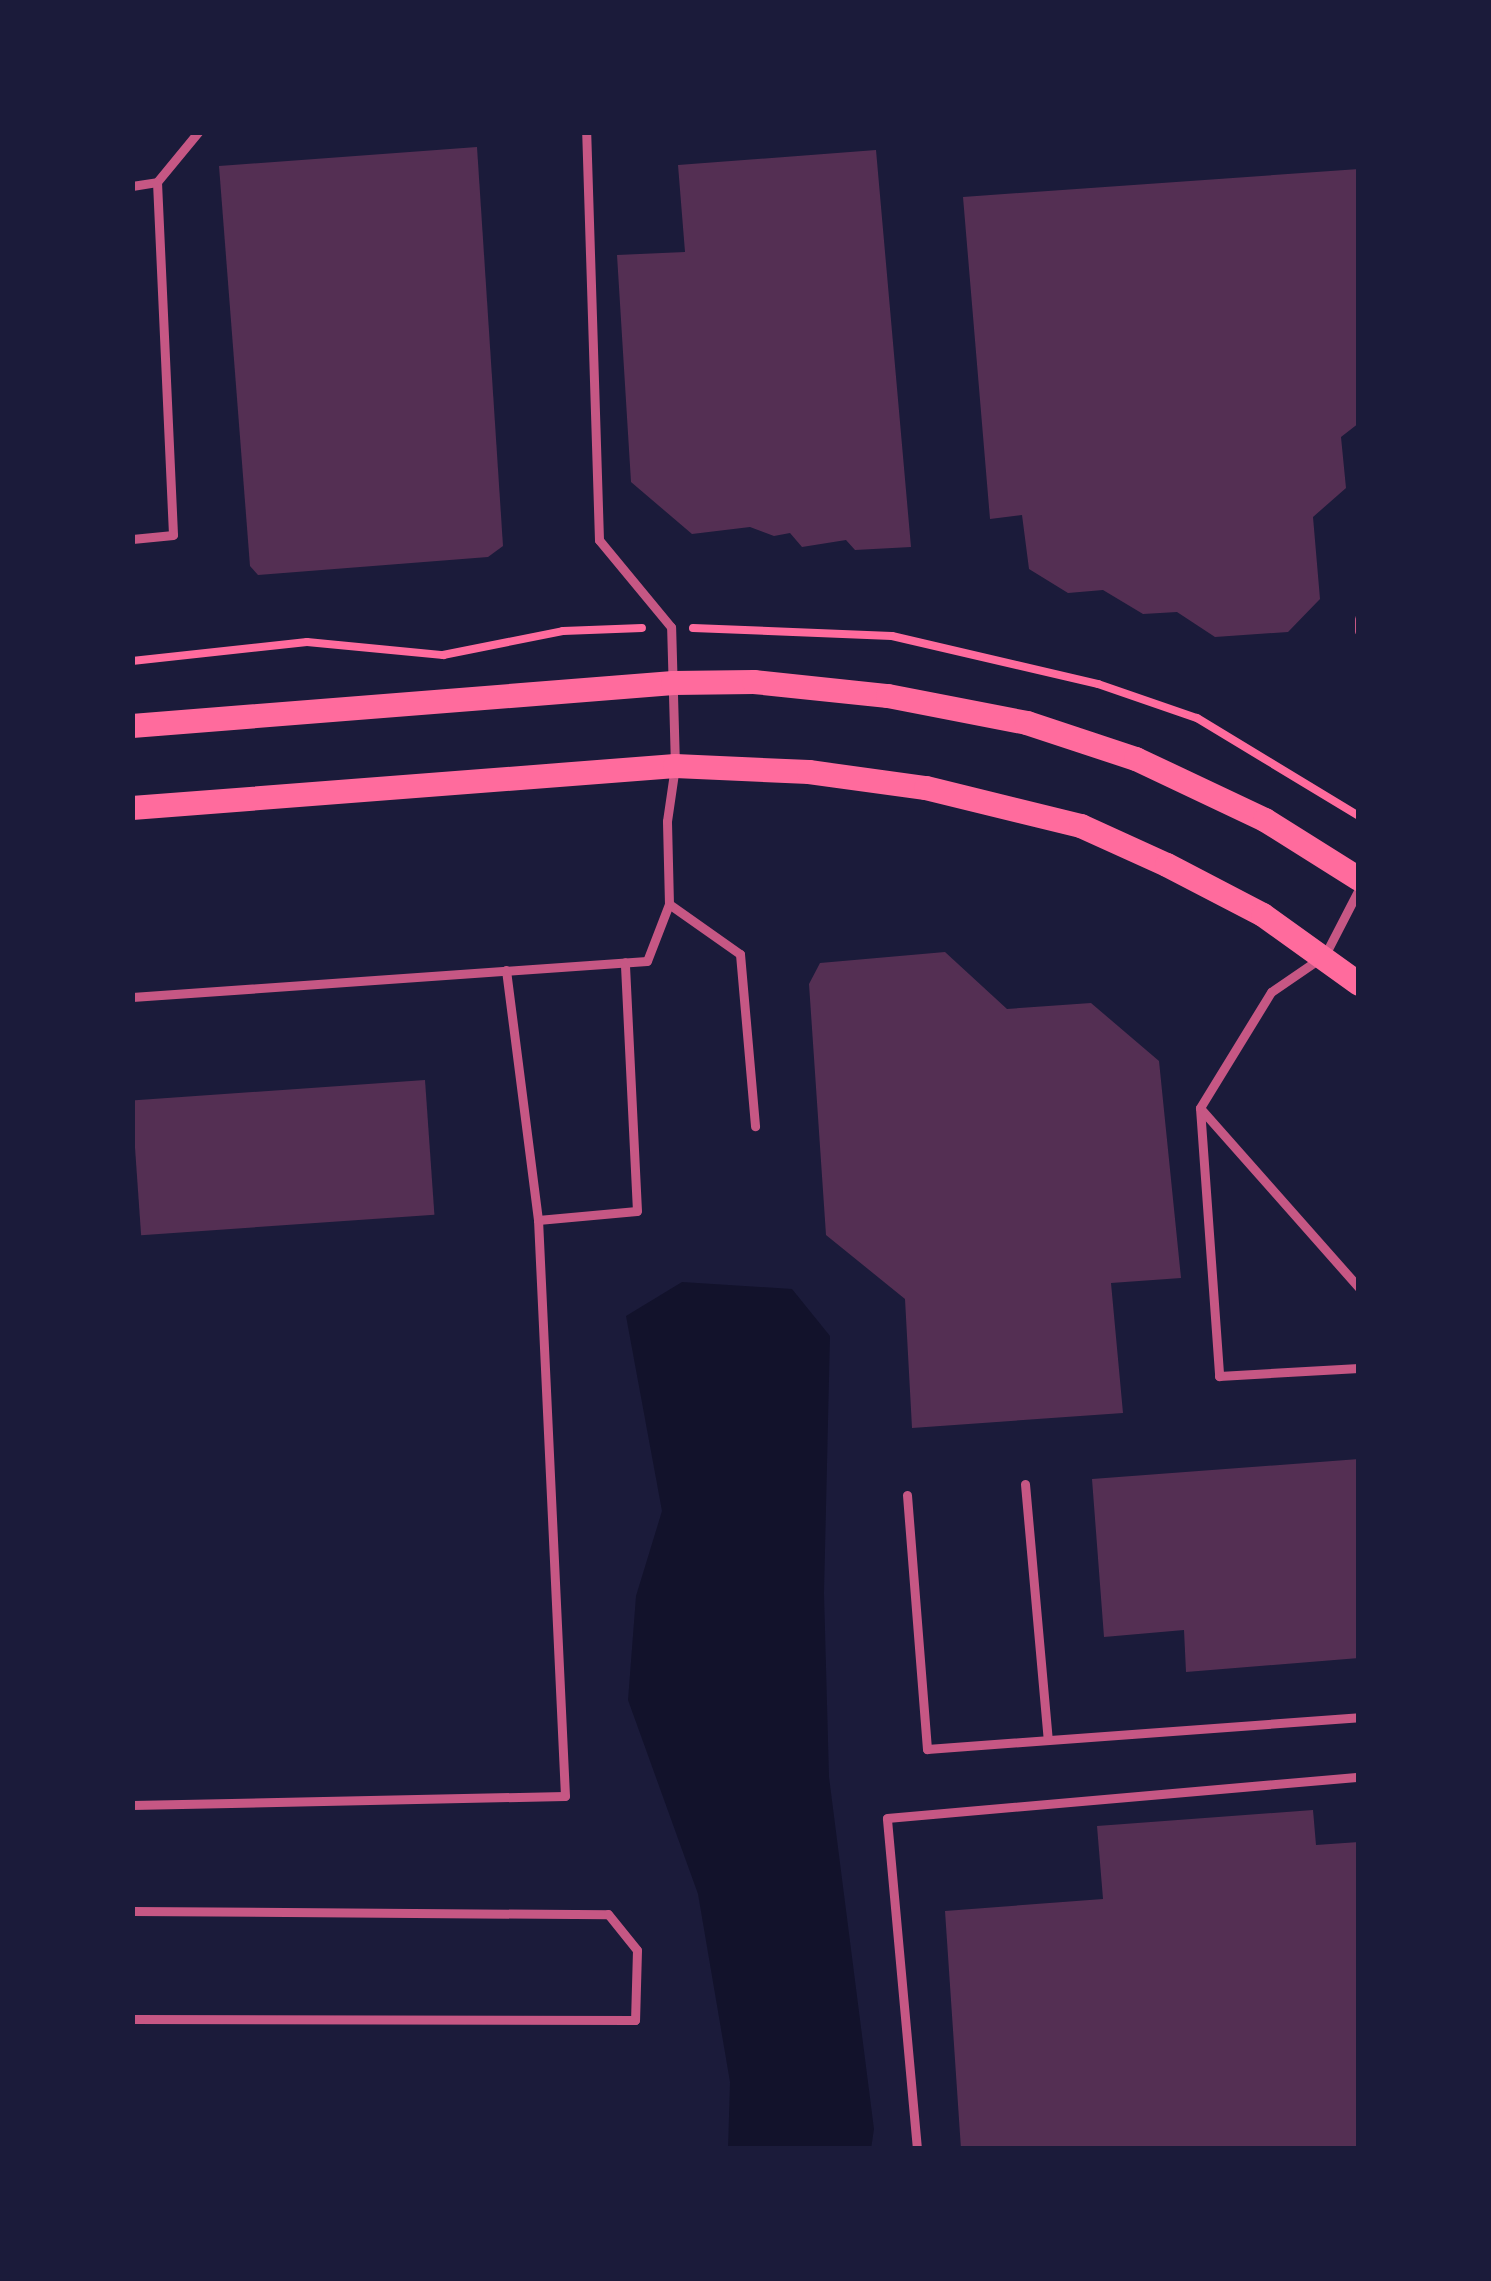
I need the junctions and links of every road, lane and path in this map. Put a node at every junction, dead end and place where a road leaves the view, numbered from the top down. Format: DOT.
graph roads {
  1 [pos="198,132"];
  2 [pos="586,132"];
  3 [pos="157,182"];
  4 [pos="132,186"];
  5 [pos="132,539"];
  6 [pos="1359,619"];
  7 [pos="1359,631"];
  8 [pos="673,683"];
  9 [pos="132,726"];
  10 [pos="675,766"];
  11 [pos="132,808"];
  12 [pos="1359,878"];
  13 [pos="1359,889"];
  14 [pos="669,904"];
  15 [pos="1325,955"];
  16 [pos="625,962"];
  17 [pos="506,970"];
  18 [pos="1359,984"];
  19 [pos="132,997"];
  20 [pos="1200,1108"];
  21 [pos="755,1126"];
  22 [pos="538,1220"];
  23 [pos="1359,1288"];
  24 [pos="1359,1368"];
  25 [pos="1025,1484"];
  26 [pos="908,1496"];
  27 [pos="1359,1717"];
  28 [pos="1048,1740"];
  29 [pos="1359,1777"];
  30 [pos="132,1805"];
  31 [pos="132,1911"];
  32 [pos="132,2019"];
  33 [pos="916,2149"];
  1 -- 3 [label="lane"];
  2 -- 8 [label="lane"];
  3 -- 4 [label="lane"];
  3 -- 5 [label="lane"];
  6 -- 7 [label="lane"];
  8 -- 9 [label="main road"];
  8 -- 10 [label="lane"];
  8 -- 12 [label="main road"];
  10 -- 11 [label="main road"];
  10 -- 14 [label="lane"];
  10 -- 15 [label="main road"];
  13 -- 15 [label="lane"];
  14 -- 16 [label="lane"];
  14 -- 21 [label="lane"];
  15 -- 18 [label="main road"];
  15 -- 20 [label="lane"];
  16 -- 17 [label="lane"];
  16 -- 22 [label="lane"];
  17 -- 19 [label="lane"];
  17 -- 22 [label="lane"];
  20 -- 23 [label="lane"];
  20 -- 24 [label="lane"];
  22 -- 30 [label="lane"];
  25 -- 28 [label="lane"];
  26 -- 28 [label="lane"];
  27 -- 28 [label="lane"];
  29 -- 33 [label="lane"];
  31 -- 32 [label="lane"];
}
